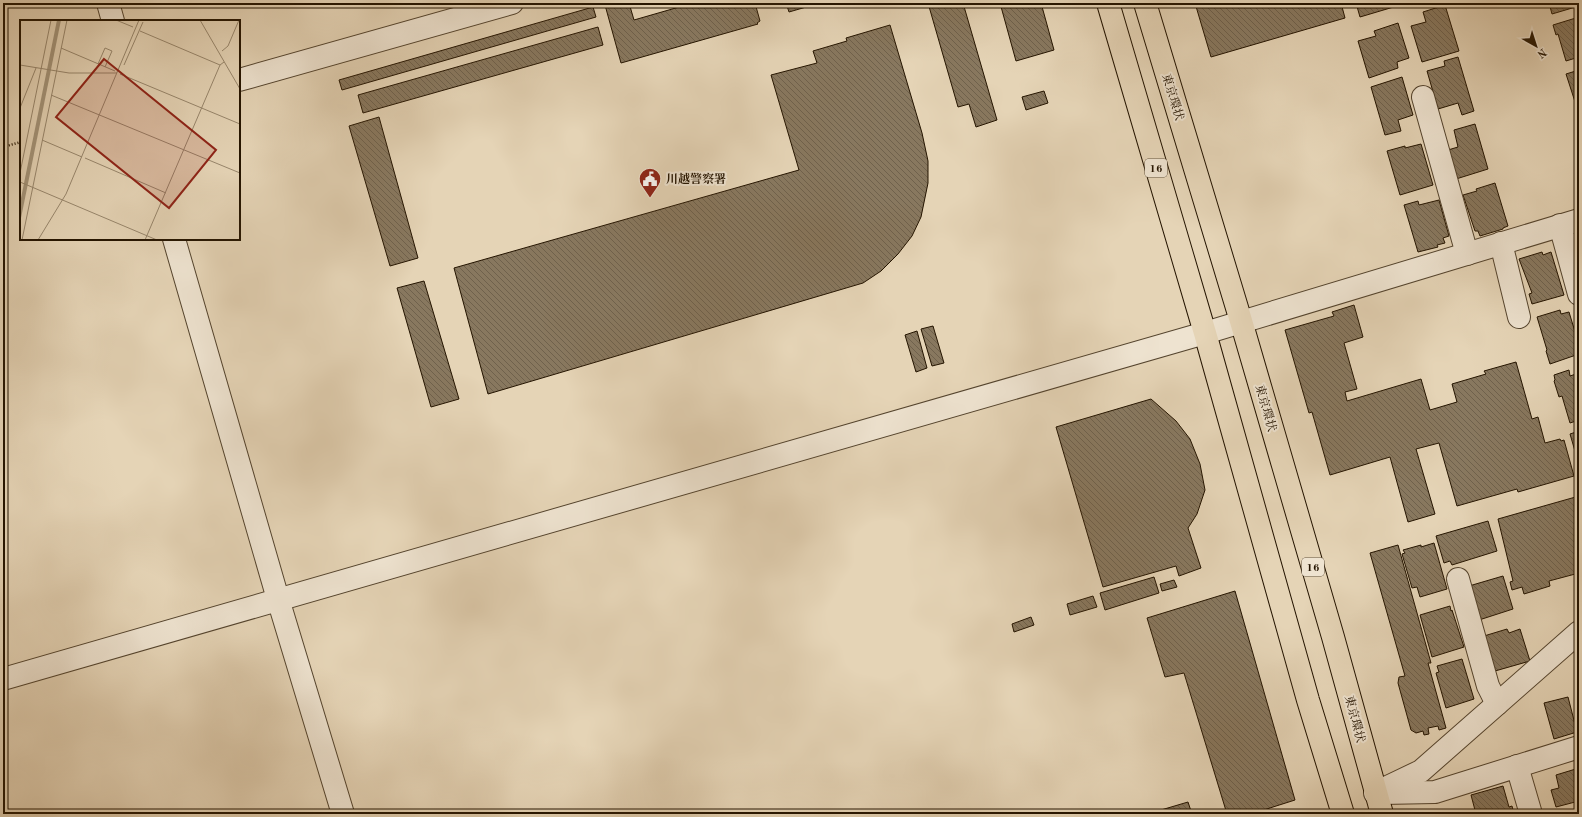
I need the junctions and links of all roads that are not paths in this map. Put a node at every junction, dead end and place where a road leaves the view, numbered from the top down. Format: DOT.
graph roads {
  1 [pos="108,3"];
  2 [pos="512,3"];
  3 [pos="1108,3"];
  4 [pos="1145,3"];
  5 [pos="113,20"];
  6 [pos="240,80"];
  7 [pos="1423,97"];
  8 [pos="1570,223"];
  9 [pos="174,240"];
  10 [pos="1501,243"];
  11 [pos="1467,254"];
  12 [pos="1579,294"];
  13 [pos="1519,317"];
  14 [pos="1241,321"];
  15 [pos="1205,333"];
  16 [pos="1458,579"];
  17 [pos="278,599"];
  18 [pos="1579,632"];
  19 [pos="3,679"];
  20 [pos="1497,704"];
  21 [pos="1579,747"];
  22 [pos="1517,766"];
  23 [pos="1375,793"];
  24 [pos="1338,813"];
  25 [pos="343,814"];
  26 [pos="1382,814"];
  27 [pos="1532,814"];
  1 -- 5 [label="street"];
  2 -- 6 [label="street"];
  3 -- 15 [label="highway, 16"];
  4 -- 14 [label="highway, 東京環状 / 16"];
  7 -- 11 [label="street"];
  8 -- 10 [label="street"];
  8 -- 12 [label="street"];
  9 -- 17 [label="street"];
  10 -- 11 [label="street"];
  10 -- 13 [label="street"];
  11 -- 14 [label="street"];
  14 -- 15 [label="street"];
  14 -- 23 [label="highway, 東京環状 / 16"];
  15 -- 17 [label="street"];
  15 -- 24 [label="highway, 16"];
  16 -- 20 [label="street"];
  17 -- 19 [label="street"];
  17 -- 25 [label="street"];
  18 -- 20 [label="street"];
  20 -- 23 [label="street"];
  21 -- 22 [label="street"];
  22 -- 23 [label="street"];
  22 -- 27 [label="street"];
  23 -- 26 [label="highway, 東京環状 / 16"];
}
